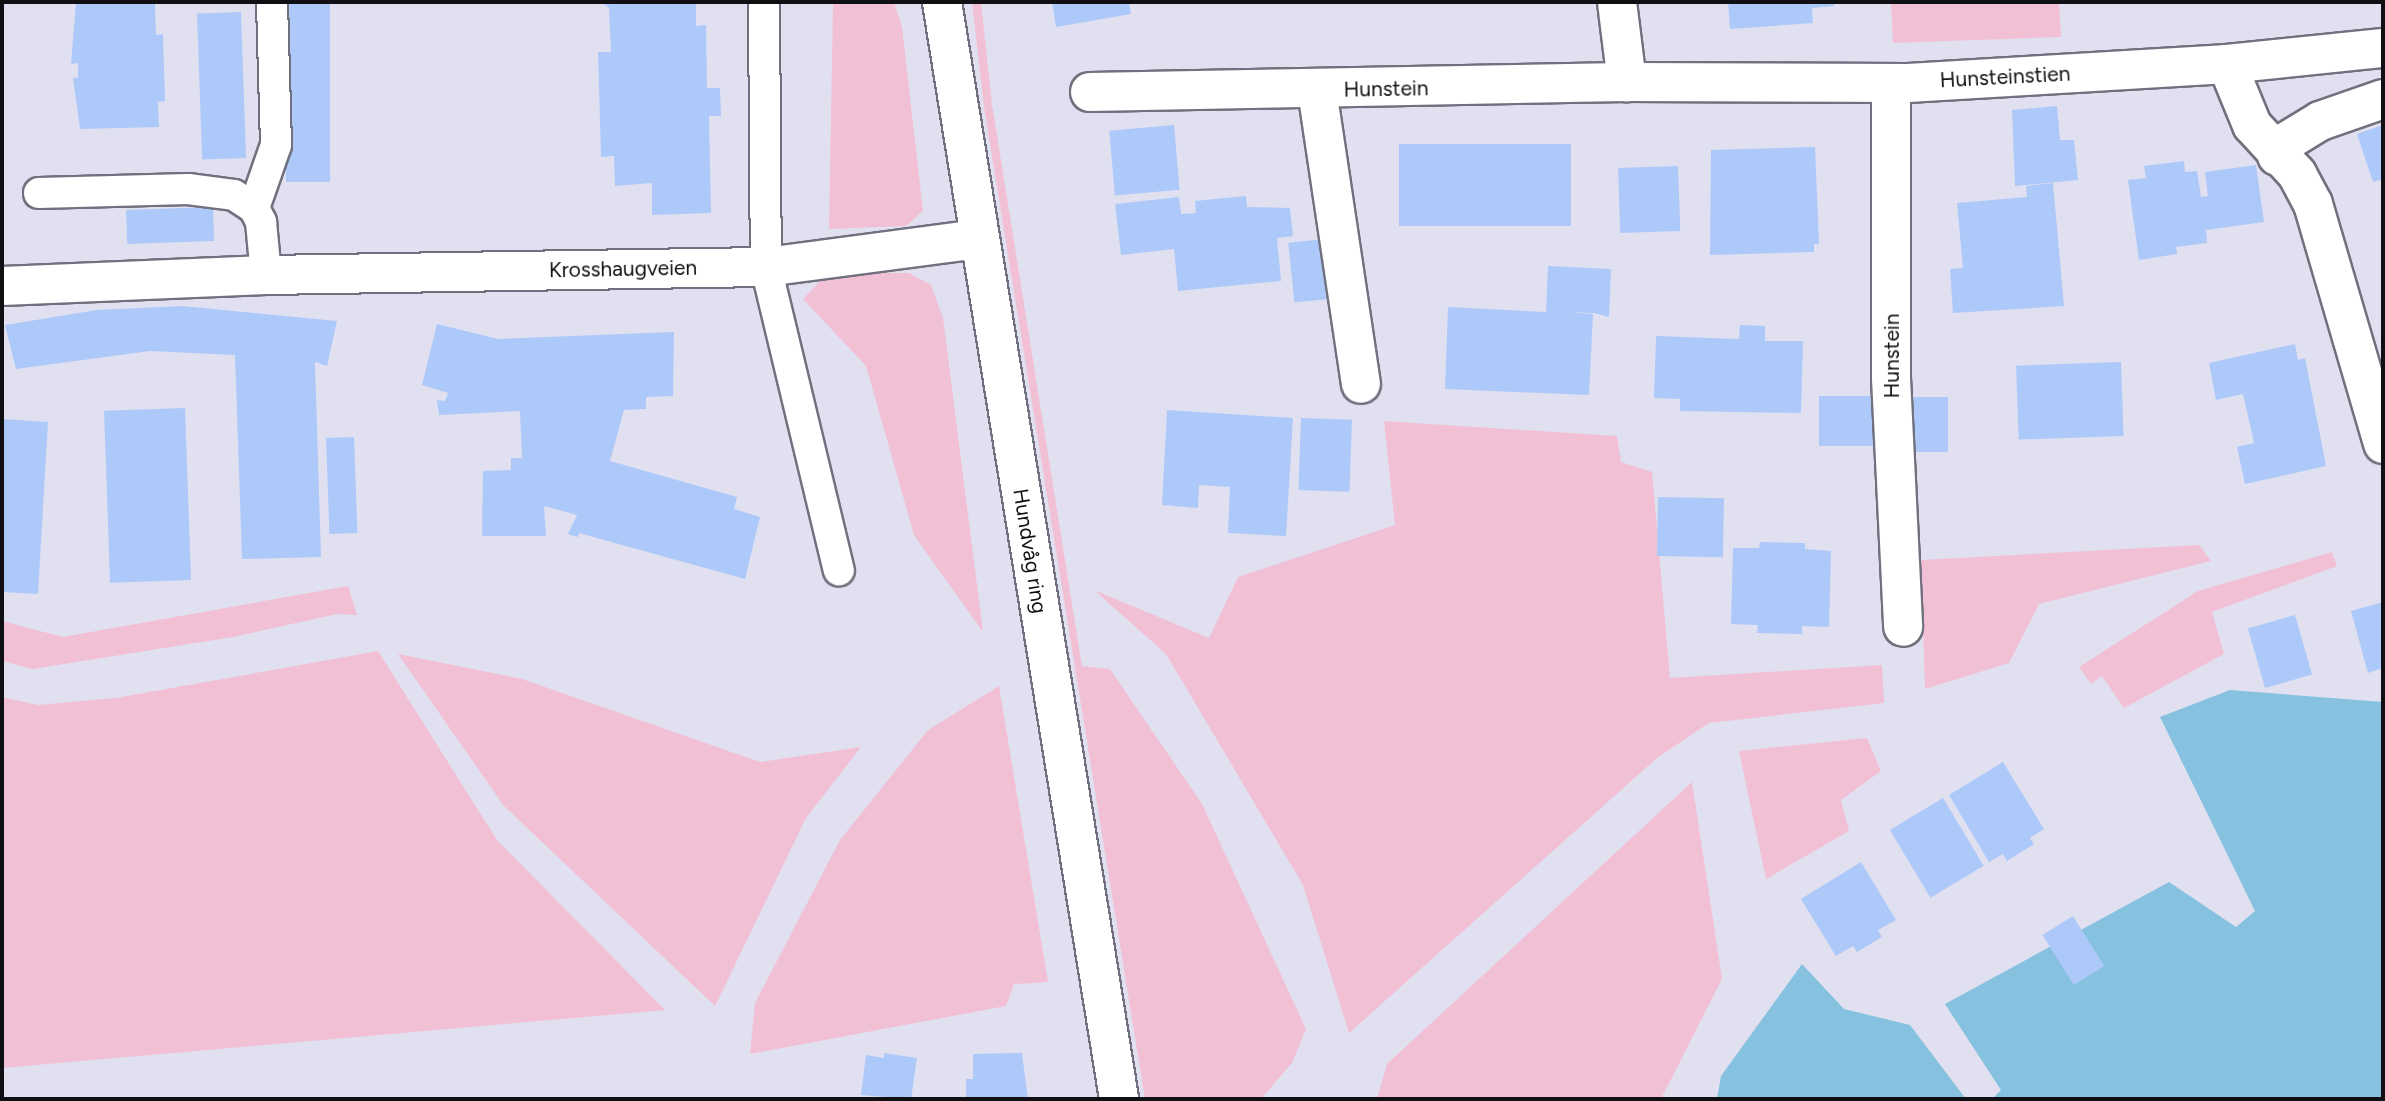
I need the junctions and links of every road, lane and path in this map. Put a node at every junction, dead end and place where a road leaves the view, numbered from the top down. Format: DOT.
graph roads {
  1 [pos="272,2"];
  2 [pos="764,2"];
  3 [pos="942,2"];
  4 [pos="1617,2"];
  5 [pos="2383,48"];
  6 [pos="2227,64"];
  7 [pos="1627,82"];
  8 [pos="1891,84"];
  9 [pos="1317,90"];
  10 [pos="1090,92"];
  11 [pos="2383,99"];
  12 [pos="2277,156"];
  13 [pos="39,193"];
  14 [pos="254,208"];
  15 [pos="979,239"];
  16 [pos="765,267"];
  17 [pos="266,275"];
  18 [pos="2,286"];
  19 [pos="1361,384"];
  20 [pos="2383,444"];
  21 [pos="839,570"];
  22 [pos="1903,627"];
  23 [pos="1119,1099"];
  1 -- 14 [label="lane"];
  2 -- 16 [label="lane"];
  3 -- 15 [label="street, Hundvåg ring"];
  4 -- 7 [label="street"];
  5 -- 6 [label="street, Hunsteinstien"];
  6 -- 8 [label="street, Hunsteinstien"];
  6 -- 12 [label="street"];
  7 -- 8 [label="street, Hunsteinstien"];
  7 -- 9 [label="street, Hunstein"];
  8 -- 22 [label="street, Hunstein"];
  9 -- 10 [label="street, Hunstein"];
  9 -- 19 [label="street, Hunstein"];
  11 -- 12 [label="street"];
  12 -- 20 [label="street"];
  13 -- 14 [label="lane"];
  14 -- 17 [label="lane"];
  15 -- 16 [label="street, Krosshaugveien"];
  15 -- 23 [label="street, Hundvåg ring"];
  16 -- 17 [label="street, Krosshaugveien"];
  16 -- 21 [label="lane"];
  17 -- 18 [label="street, Krosshaugveien"];
}
